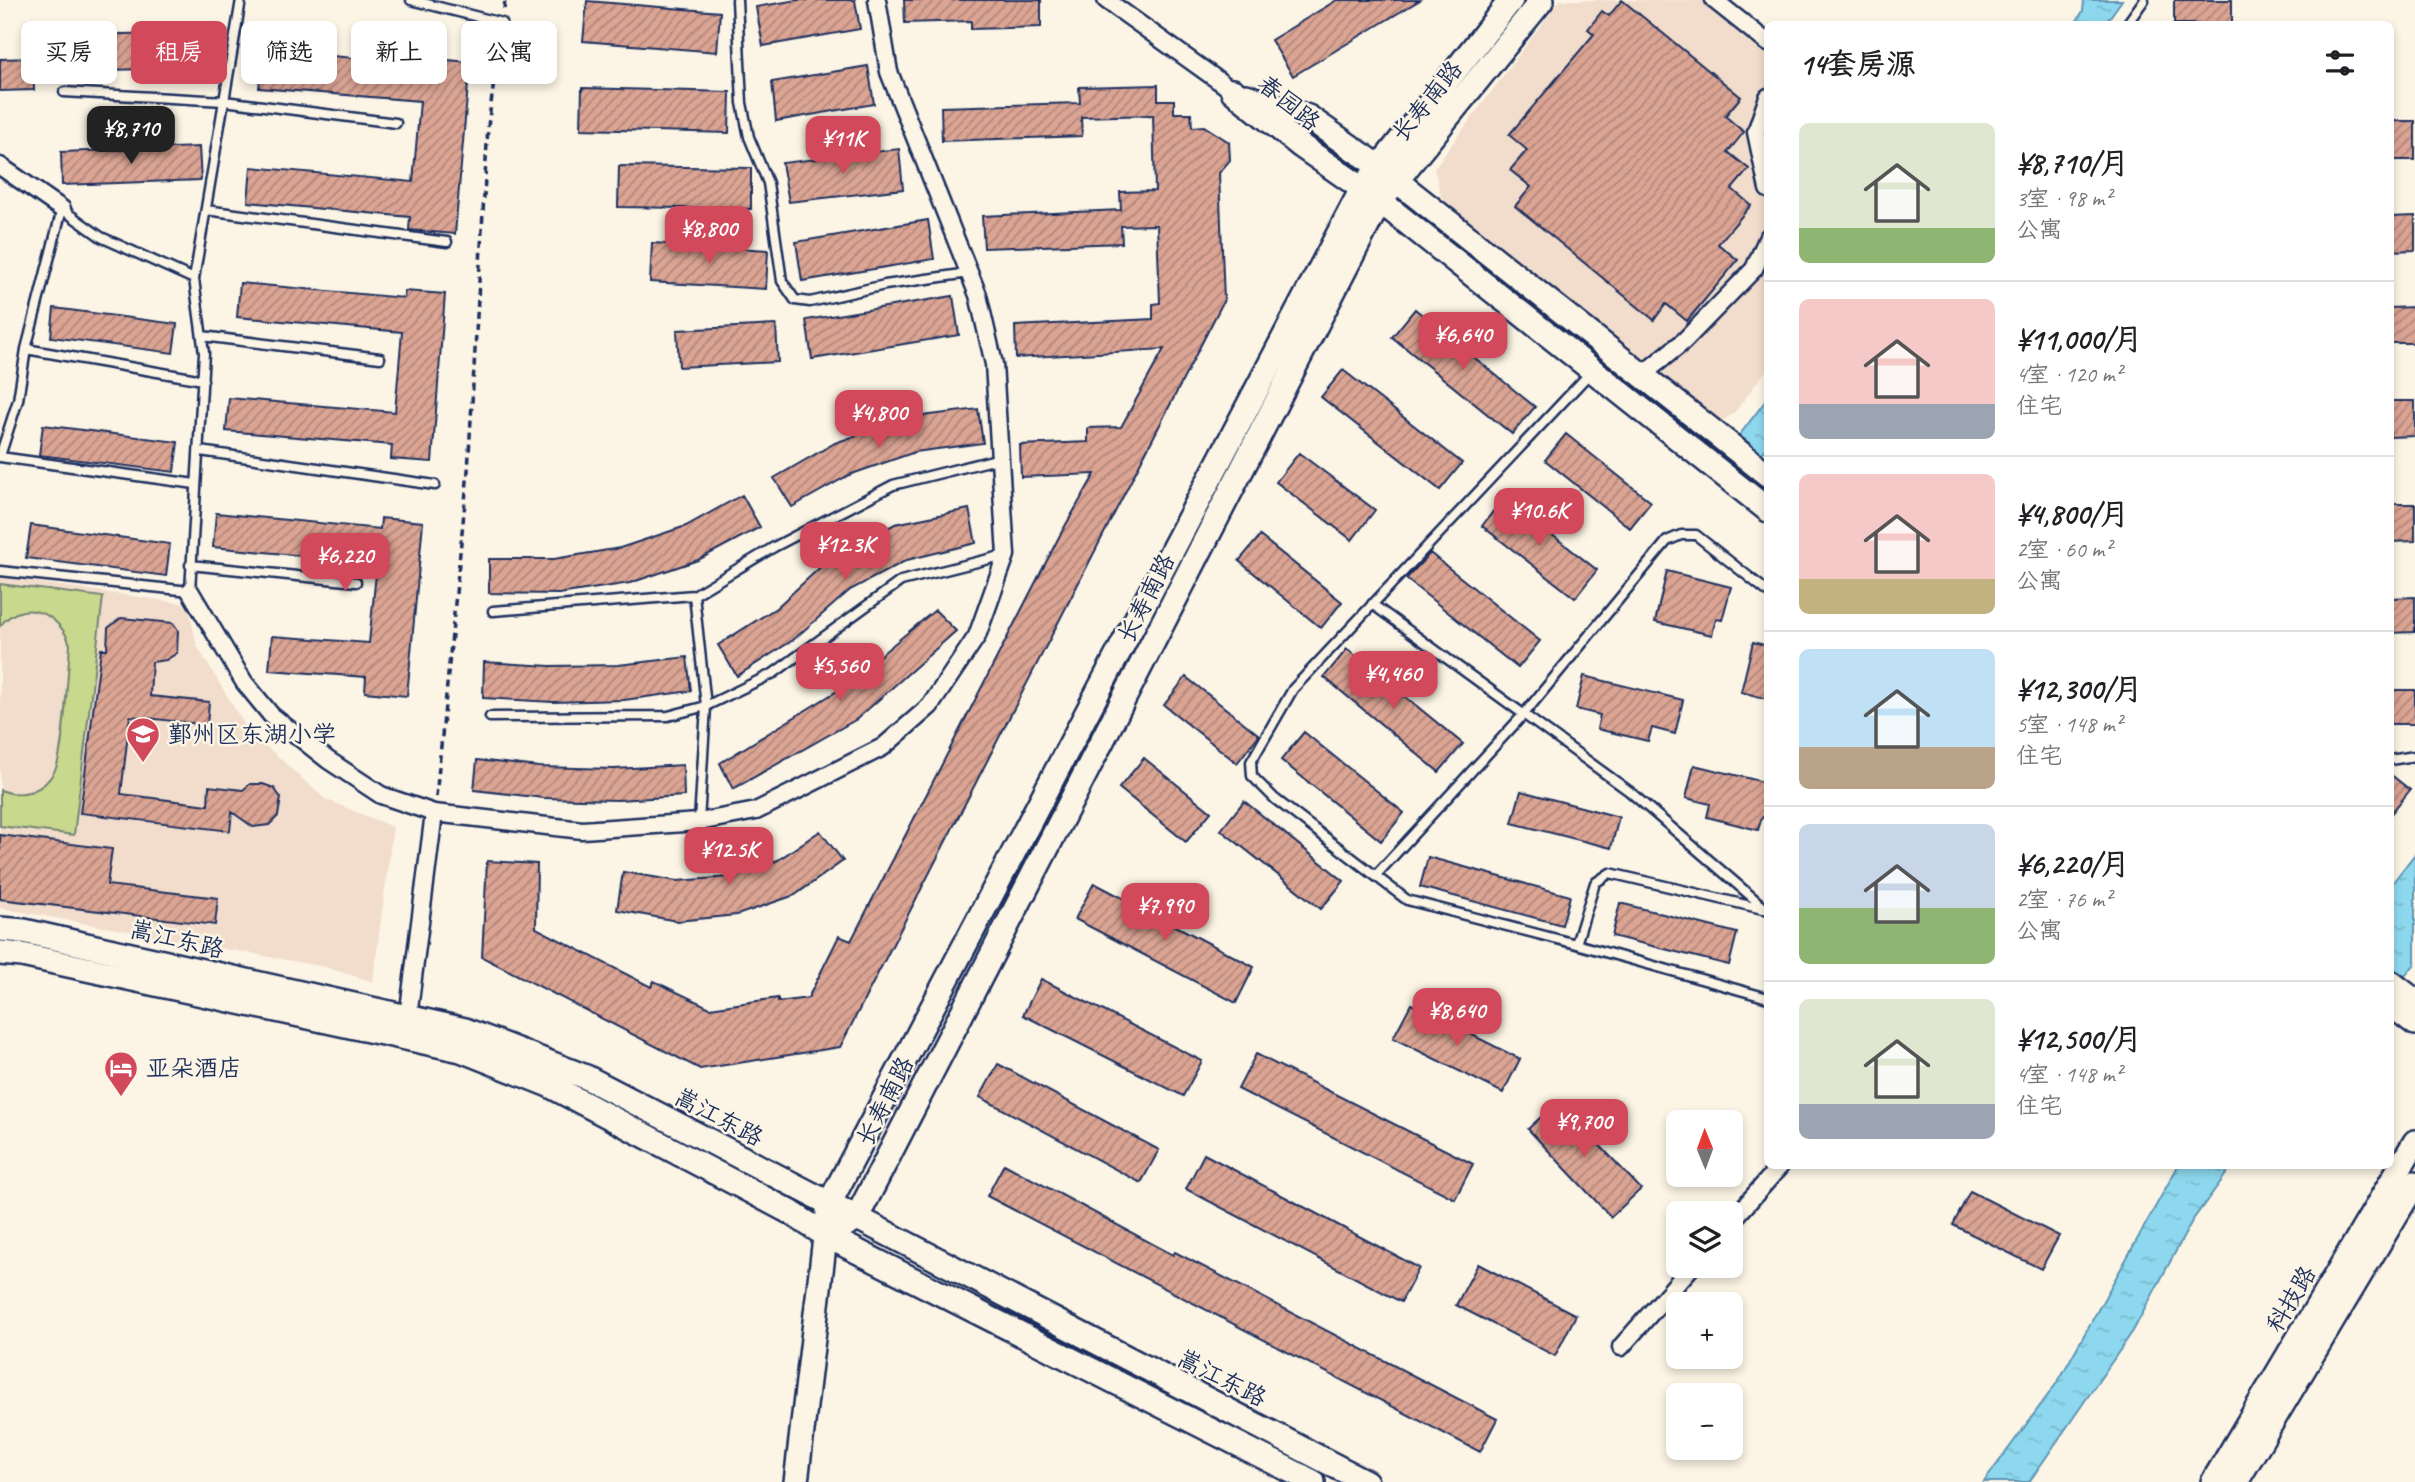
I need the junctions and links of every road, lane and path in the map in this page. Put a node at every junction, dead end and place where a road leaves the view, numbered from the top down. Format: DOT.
graph roads {
  1 [pos="241,0"];
  2 [pos="411,0"];
  3 [pos="505,0"];
  4 [pos="737,0"];
  5 [pos="877,0"];
  6 [pos="1105,0"];
  7 [pos="1511,0"];
  8 [pos="1542,0"];
  9 [pos="1714,0"];
  10 [pos="2144,0"];
  11 [pos="494,21"];
  12 [pos="502,21"];
  13 [pos="2129,21"];
  14 [pos="1764,40"];
  15 [pos="494,84"];
  16 [pos="1233,91"];
  17 [pos="64,92"];
  18 [pos="224,101"];
  19 [pos="1764,109"];
  20 [pos="396,123"];
  21 [pos="0,166"];
  22 [pos="1764,170"];
  23 [pos="1387,173"];
  24 [pos="1371,195"];
  25 [pos="62,209"];
  26 [pos="206,210"];
  27 [pos="447,242"];
  28 [pos="1764,246"];
  29 [pos="969,273"];
  30 [pos="194,279"];
  31 [pos="202,337"];
  32 [pos="26,349"];
  33 [pos="380,358"];
  34 [pos="1592,370"];
  35 [pos="1642,375"];
  36 [pos="203,380"];
  37 [pos="200,451"];
  38 [pos="0,457"];
  39 [pos="1001,458"];
  40 [pos="1764,472"];
  41 [pos="195,484"];
  42 [pos="435,485"];
  43 [pos="1764,507"];
  44 [pos="1006,555"];
  45 [pos="190,565"];
  46 [pos="0,571"];
  47 [pos="356,582"];
  48 [pos="1764,589"];
  49 [pos="190,591"];
  50 [pos="694,595"];
  51 [pos="1372,604"];
  52 [pos="494,611"];
  53 [pos="706,706"];
  54 [pos="1524,714"];
  55 [pos="490,717"];
  56 [pos="2415,755"];
  57 [pos="2394,759"];
  58 [pos="434,813"];
  59 [pos="699,822"];
  60 [pos="1376,875"];
  61 [pos="1764,907"];
  62 [pos="1764,909"];
  63 [pos="0,929"];
  64 [pos="1576,944"];
  65 [pos="0,953"];
  66 [pos="2400,995"];
  67 [pos="1764,997"];
  68 [pos="408,1017"];
  69 [pos="2415,1023"];
  70 [pos="2415,1142"];
  71 [pos="1777,1169"];
  72 [pos="2415,1183"];
  73 [pos="829,1205"];
  74 [pos="1743,1208"];
  75 [pos="856,1219"];
  76 [pos="827,1236"];
  77 [pos="1682,1278"];
  78 [pos="1621,1348"];
  79 [pos="796,1482"];
  80 [pos="1313,1482"];
  81 [pos="1366,1482"];
  82 [pos="2213,1482"];
  83 [pos="2236,1482"];
  1 -- 18 [label="lane"];
  2 -- 11 [label="lane"];
  3 -- 12 [label="path"];
  4 -- 29 [label="lane"];
  5 -- 29 [label="street"];
  6 -- 16 [label="street"];
  7 -- 23 [label="main road, 长寿南路"];
  8 -- 23 [label="main road, 长寿南路"];
  9 -- 14 [label="street"];
  10 -- 13 [label="lane"];
  15 -- 58 [label="path"];
  16 -- 23 [label="main road, 春园路"];
  16 -- 24 [label="main road, 春园路"];
  17 -- 18 [label="lane"];
  18 -- 20 [label="lane"];
  18 -- 26 [label="lane"];
  19 -- 22 [label="street"];
  21 -- 25 [label="street"];
  23 -- 24 [label="main road, 长寿南路"];
  23 -- 35 [label="main road, 春园路"];
  24 -- 34 [label="main road, 春园路"];
  24 -- 73 [label="main road, 长寿南路"];
  24 -- 75 [label="main road, 长寿南路"];
  25 -- 30 [label="lane"];
  25 -- 32 [label="lane"];
  26 -- 27 [label="lane"];
  26 -- 30 [label="lane"];
  28 -- 35 [label="street"];
  29 -- 39 [label="street"];
  30 -- 31 [label="lane"];
  31 -- 33 [label="lane"];
  31 -- 36 [label="lane"];
  32 -- 36 [label="lane"];
  32 -- 38 [label="lane"];
  34 -- 43 [label="main road, 春园路"];
  34 -- 51 [label="lane"];
  35 -- 40 [label="main road, 春园路"];
  36 -- 37 [label="lane"];
  37 -- 41 [label="lane"];
  37 -- 42 [label="lane"];
  38 -- 41 [label="lane"];
  39 -- 44 [label="street"];
  39 -- 50 [label="lane"];
  41 -- 45 [label="lane"];
  44 -- 53 [label="lane"];
  44 -- 59 [label="street"];
  45 -- 47 [label="lane"];
  45 -- 49 [label="lane"];
  46 -- 49 [label="lane"];
  48 -- 54 [label="lane"];
  49 -- 58 [label="street"];
  50 -- 52 [label="lane"];
  50 -- 53 [label="lane"];
  51 -- 54 [label="lane"];
  51 -- 60 [label="lane"];
  53 -- 55 [label="lane"];
  53 -- 59 [label="lane"];
  54 -- 60 [label="lane"];
  54 -- 61 [label="lane"];
  56 -- 57 [label="lane"];
  58 -- 59 [label="street"];
  58 -- 68 [label="street"];
  60 -- 64 [label="lane"];
  62 -- 64 [label="lane"];
  63 -- 68 [label="main road, 嵩江东路"];
  64 -- 67 [label="lane"];
  65 -- 76 [label="main road, 嵩江东路"];
  66 -- 69 [label="main road"];
  68 -- 73 [label="main road, 嵩江东路"];
  70 -- 82 [label="main road, 科技路"];
  71 -- 74 [label="street"];
  72 -- 83 [label="main road, 科技路"];
  73 -- 75 [label="main road, 嵩江东路"];
  73 -- 76 [label="main road, 长寿南路"];
  75 -- 76 [label="main road"];
  75 -- 81 [label="main road, 嵩江东路"];
  76 -- 79 [label="main road, 长寿南路"];
  76 -- 80 [label="main road, 嵩江东路"];
  77 -- 78 [label="street"];
}
